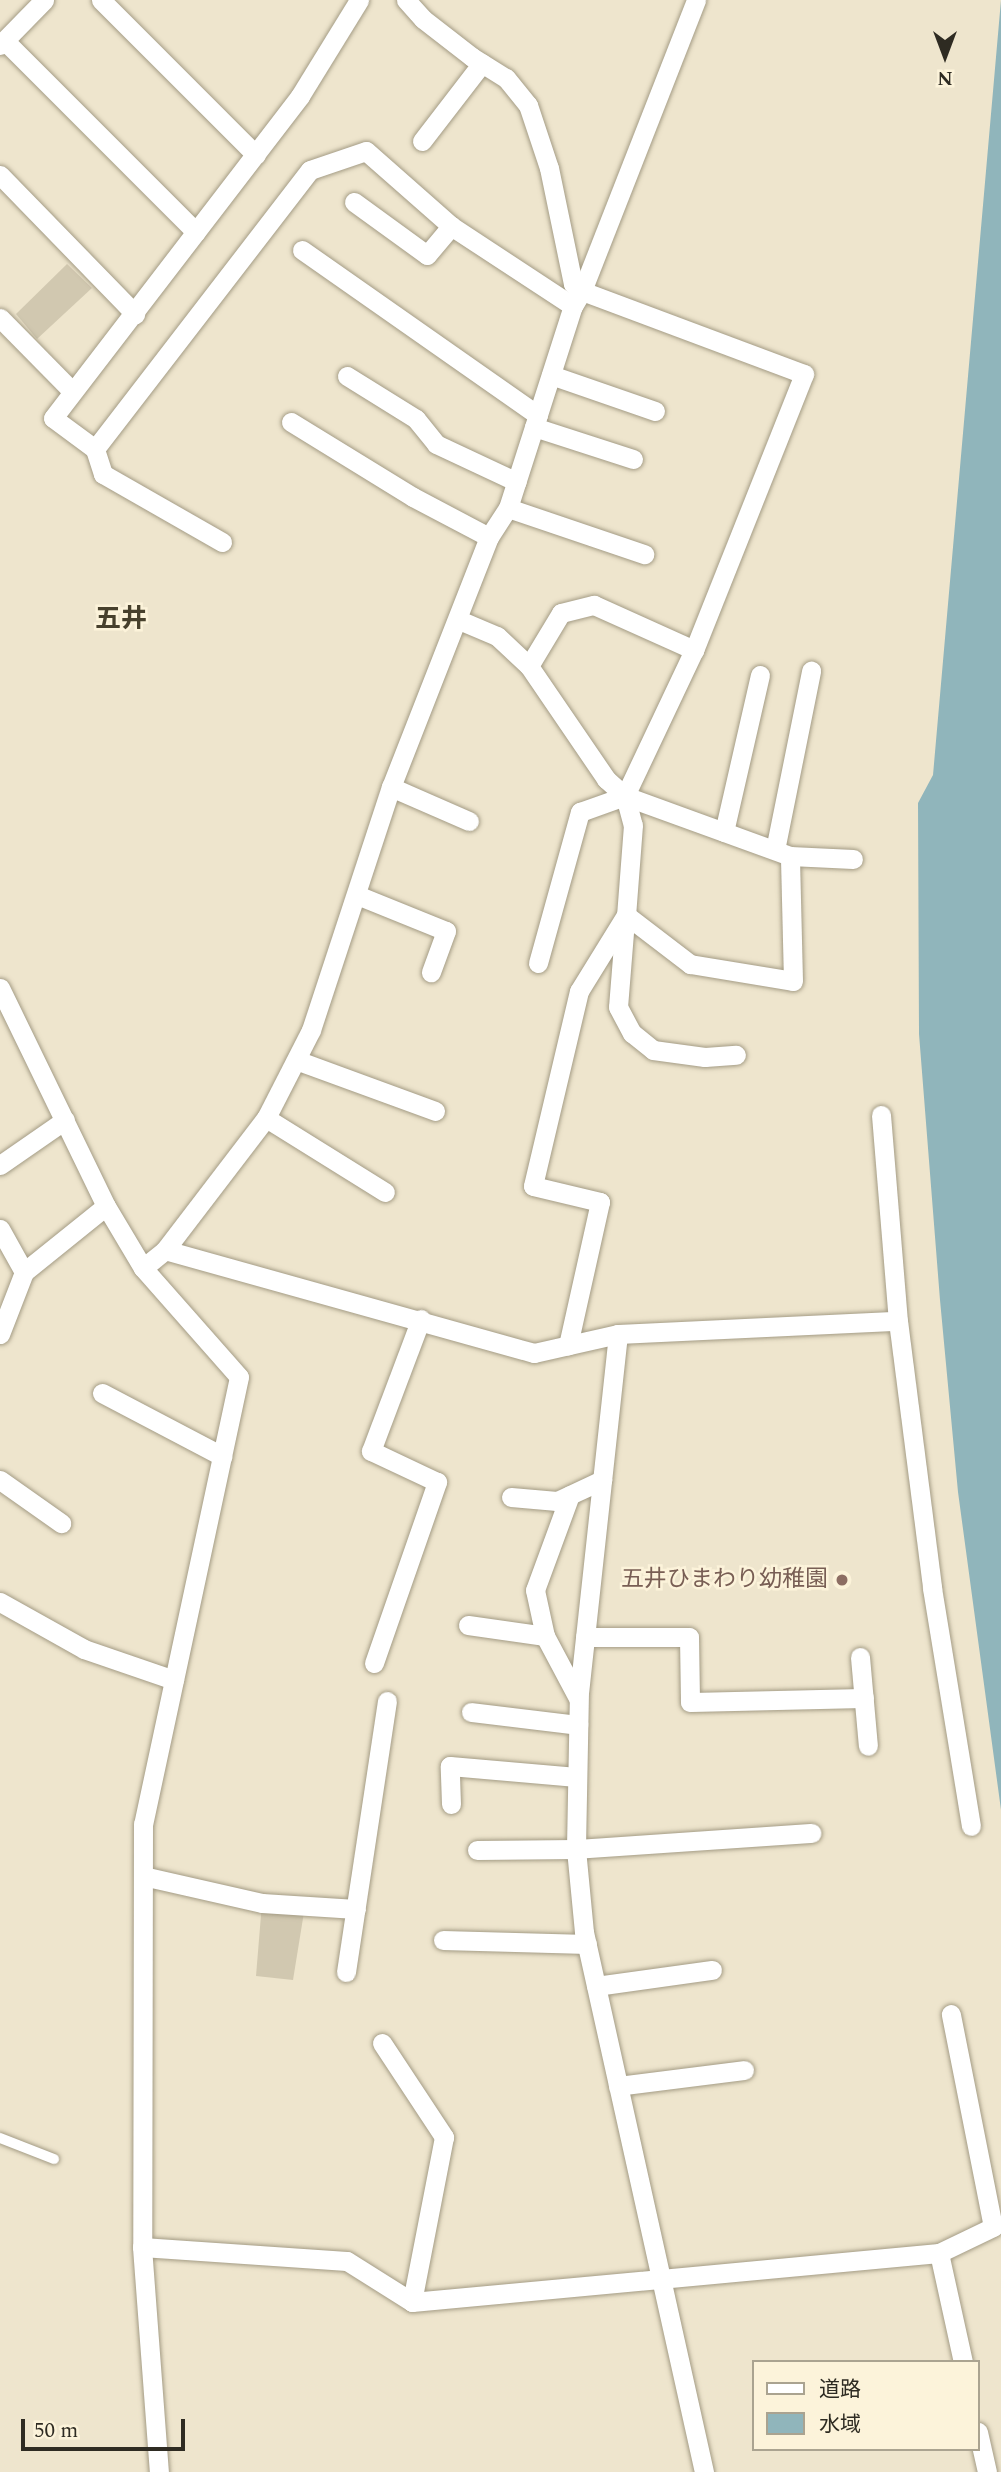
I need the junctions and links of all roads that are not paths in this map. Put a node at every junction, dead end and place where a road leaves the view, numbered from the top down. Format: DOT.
graph roads {
  1 [pos="101,0"];
  2 [pos="359,0"];
  3 [pos="406,0"];
  4 [pos="696,0"];
  5 [pos="39,2"];
  6 [pos="2,43"];
  7 [pos="482,62"];
  8 [pos="422,141"];
  9 [pos="256,155"];
  10 [pos="0,175"];
  11 [pos="354,202"];
  12 [pos="451,226"];
  13 [pos="196,232"];
  14 [pos="302,250"];
  15 [pos="577,299"];
  16 [pos="135,314"];
  17 [pos="0,318"];
  18 [pos="551,374"];
  19 [pos="347,376"];
  20 [pos="72,391"];
  21 [pos="655,411"];
  22 [pos="536,421"];
  23 [pos="291,422"];
  24 [pos="95,449"];
  25 [pos="633,458"];
  26 [pos="517,482"];
  27 [pos="508,508"];
  28 [pos="489,537"];
  29 [pos="222,542"];
  30 [pos="644,554"];
  31 [pos="459,620"];
  32 [pos="694,650"];
  33 [pos="528,666"];
  34 [pos="811,671"];
  35 [pos="760,675"];
  36 [pos="391,787"];
  37 [pos="625,796"];
  38 [pos="469,821"];
  39 [pos="724,832"];
  40 [pos="782,853"];
  41 [pos="853,859"];
  42 [pos="357,895"];
  43 [pos="626,915"];
  44 [pos="538,963"];
  45 [pos="431,972"];
  46 [pos="0,988"];
  47 [pos="736,1055"];
  48 [pos="296,1060"];
  49 [pos="435,1111"];
  50 [pos="881,1115"];
  51 [pos="266,1118"];
  52 [pos="65,1120"];
  53 [pos="0,1165"];
  54 [pos="385,1192"];
  55 [pos="106,1206"];
  56 [pos="0,1229"];
  57 [pos="166,1250"];
  58 [pos="143,1268"];
  59 [pos="24,1272"];
  60 [pos="421,1319"];
  61 [pos="898,1321"];
  62 [pos="0,1334"];
  63 [pos="618,1334"];
  64 [pos="568,1345"];
  65 [pos="102,1393"];
  66 [pos="222,1456"];
  67 [pos="0,1480"];
  68 [pos="602,1480"];
  69 [pos="570,1495"];
  70 [pos="512,1497"];
  71 [pos="61,1524"];
  72 [pos="0,1602"];
  73 [pos="468,1625"];
  74 [pos="545,1636"];
  75 [pos="585,1637"];
  76 [pos="860,1657"];
  77 [pos="374,1663"];
  78 [pos="174,1681"];
  79 [pos="864,1698"];
  80 [pos="579,1699"];
  81 [pos="387,1701"];
  82 [pos="471,1712"];
  83 [pos="578,1725"];
  84 [pos="868,1746"];
  85 [pos="577,1777"];
  86 [pos="451,1804"];
  87 [pos="971,1826"];
  88 [pos="811,1833"];
  89 [pos="576,1849"];
  90 [pos="477,1850"];
  91 [pos="143,1876"];
  92 [pos="356,1909"];
  93 [pos="443,1940"];
  94 [pos="587,1944"];
  95 [pos="712,1970"];
  96 [pos="346,1972"];
  97 [pos="596,1986"];
  98 [pos="951,2014"];
  99 [pos="382,2043"];
  100 [pos="744,2070"];
  101 [pos="618,2086"];
  102 [pos="0,2138"];
  103 [pos="54,2159"];
  104 [pos="142,2247"];
  105 [pos="939,2253"];
  106 [pos="662,2278"];
  107 [pos="412,2302"];
  108 [pos="963,2360"];
  109 [pos="980,2441"];
  110 [pos="159,2472"];
  111 [pos="704,2472"];
  112 [pos="987,2472"];
  1 -- 9 [label="street"];
  2 -- 9 [label="street"];
  3 -- 7 [label="street"];
  4 -- 15 [label="street"];
  5 -- 6 [label="street"];
  6 -- 13 [label="street"];
  7 -- 8 [label="street"];
  7 -- 15 [label="street"];
  9 -- 13 [label="street"];
  10 -- 16 [label="street"];
  11 -- 12 [label="street"];
  12 -- 15 [label="street"];
  12 -- 24 [label="street"];
  13 -- 16 [label="street"];
  14 -- 22 [label="street"];
  15 -- 18 [label="street"];
  15 -- 32 [label="street"];
  16 -- 20 [label="street"];
  17 -- 20 [label="street"];
  18 -- 21 [label="street"];
  18 -- 22 [label="street"];
  19 -- 26 [label="street"];
  20 -- 24 [label="street"];
  22 -- 25 [label="street"];
  22 -- 26 [label="street"];
  23 -- 28 [label="street"];
  24 -- 29 [label="street"];
  26 -- 27 [label="street"];
  27 -- 28 [label="street"];
  27 -- 30 [label="street"];
  28 -- 31 [label="street"];
  31 -- 33 [label="street"];
  31 -- 36 [label="street"];
  32 -- 33 [label="street"];
  32 -- 37 [label="street"];
  33 -- 37 [label="street"];
  34 -- 40 [label="street"];
  35 -- 39 [label="street"];
  36 -- 38 [label="street"];
  36 -- 42 [label="street"];
  37 -- 39 [label="street"];
  37 -- 43 [label="street"];
  37 -- 44 [label="street"];
  39 -- 40 [label="street"];
  40 -- 41 [label="street"];
  40 -- 43 [label="street"];
  42 -- 45 [label="street"];
  42 -- 48 [label="street"];
  43 -- 47 [label="street"];
  43 -- 64 [label="street"];
  46 -- 52 [label="street"];
  48 -- 49 [label="street"];
  48 -- 51 [label="street"];
  50 -- 61 [label="street"];
  51 -- 54 [label="street"];
  51 -- 57 [label="street"];
  52 -- 53 [label="street"];
  52 -- 55 [label="street"];
  55 -- 58 [label="street"];
  55 -- 59 [label="street"];
  56 -- 59 [label="street"];
  57 -- 58 [label="street"];
  57 -- 60 [label="street"];
  58 -- 66 [label="street"];
  59 -- 62 [label="street"];
  60 -- 64 [label="street"];
  60 -- 77 [label="street"];
  61 -- 63 [label="street"];
  61 -- 87 [label="street"];
  63 -- 64 [label="street"];
  63 -- 68 [label="street"];
  65 -- 66 [label="street"];
  66 -- 78 [label="street"];
  67 -- 71 [label="street"];
  68 -- 69 [label="street"];
  68 -- 75 [label="street"];
  69 -- 70 [label="street"];
  69 -- 74 [label="street"];
  72 -- 78 [label="street"];
  73 -- 74 [label="street"];
  74 -- 80 [label="street"];
  75 -- 79 [label="street"];
  75 -- 80 [label="street"];
  76 -- 79 [label="street"];
  78 -- 91 [label="street"];
  79 -- 84 [label="street"];
  80 -- 83 [label="street"];
  81 -- 92 [label="street"];
  82 -- 83 [label="street"];
  83 -- 85 [label="street"];
  85 -- 86 [label="street"];
  85 -- 89 [label="street"];
  88 -- 89 [label="street"];
  89 -- 90 [label="street"];
  89 -- 94 [label="street"];
  91 -- 92 [label="street"];
  91 -- 104 [label="street"];
  92 -- 96 [label="street"];
  93 -- 94 [label="street"];
  94 -- 97 [label="street"];
  95 -- 97 [label="street"];
  97 -- 101 [label="street"];
  98 -- 105 [label="street"];
  99 -- 107 [label="street"];
  100 -- 101 [label="street"];
  101 -- 106 [label="street"];
  102 -- 103 [label="lane"];
  104 -- 107 [label="street"];
  104 -- 110 [label="street"];
  105 -- 106 [label="street"];
  105 -- 108 [label="street"];
  106 -- 107 [label="street"];
  106 -- 111 [label="street"];
  109 -- 112 [label="street"];
}
